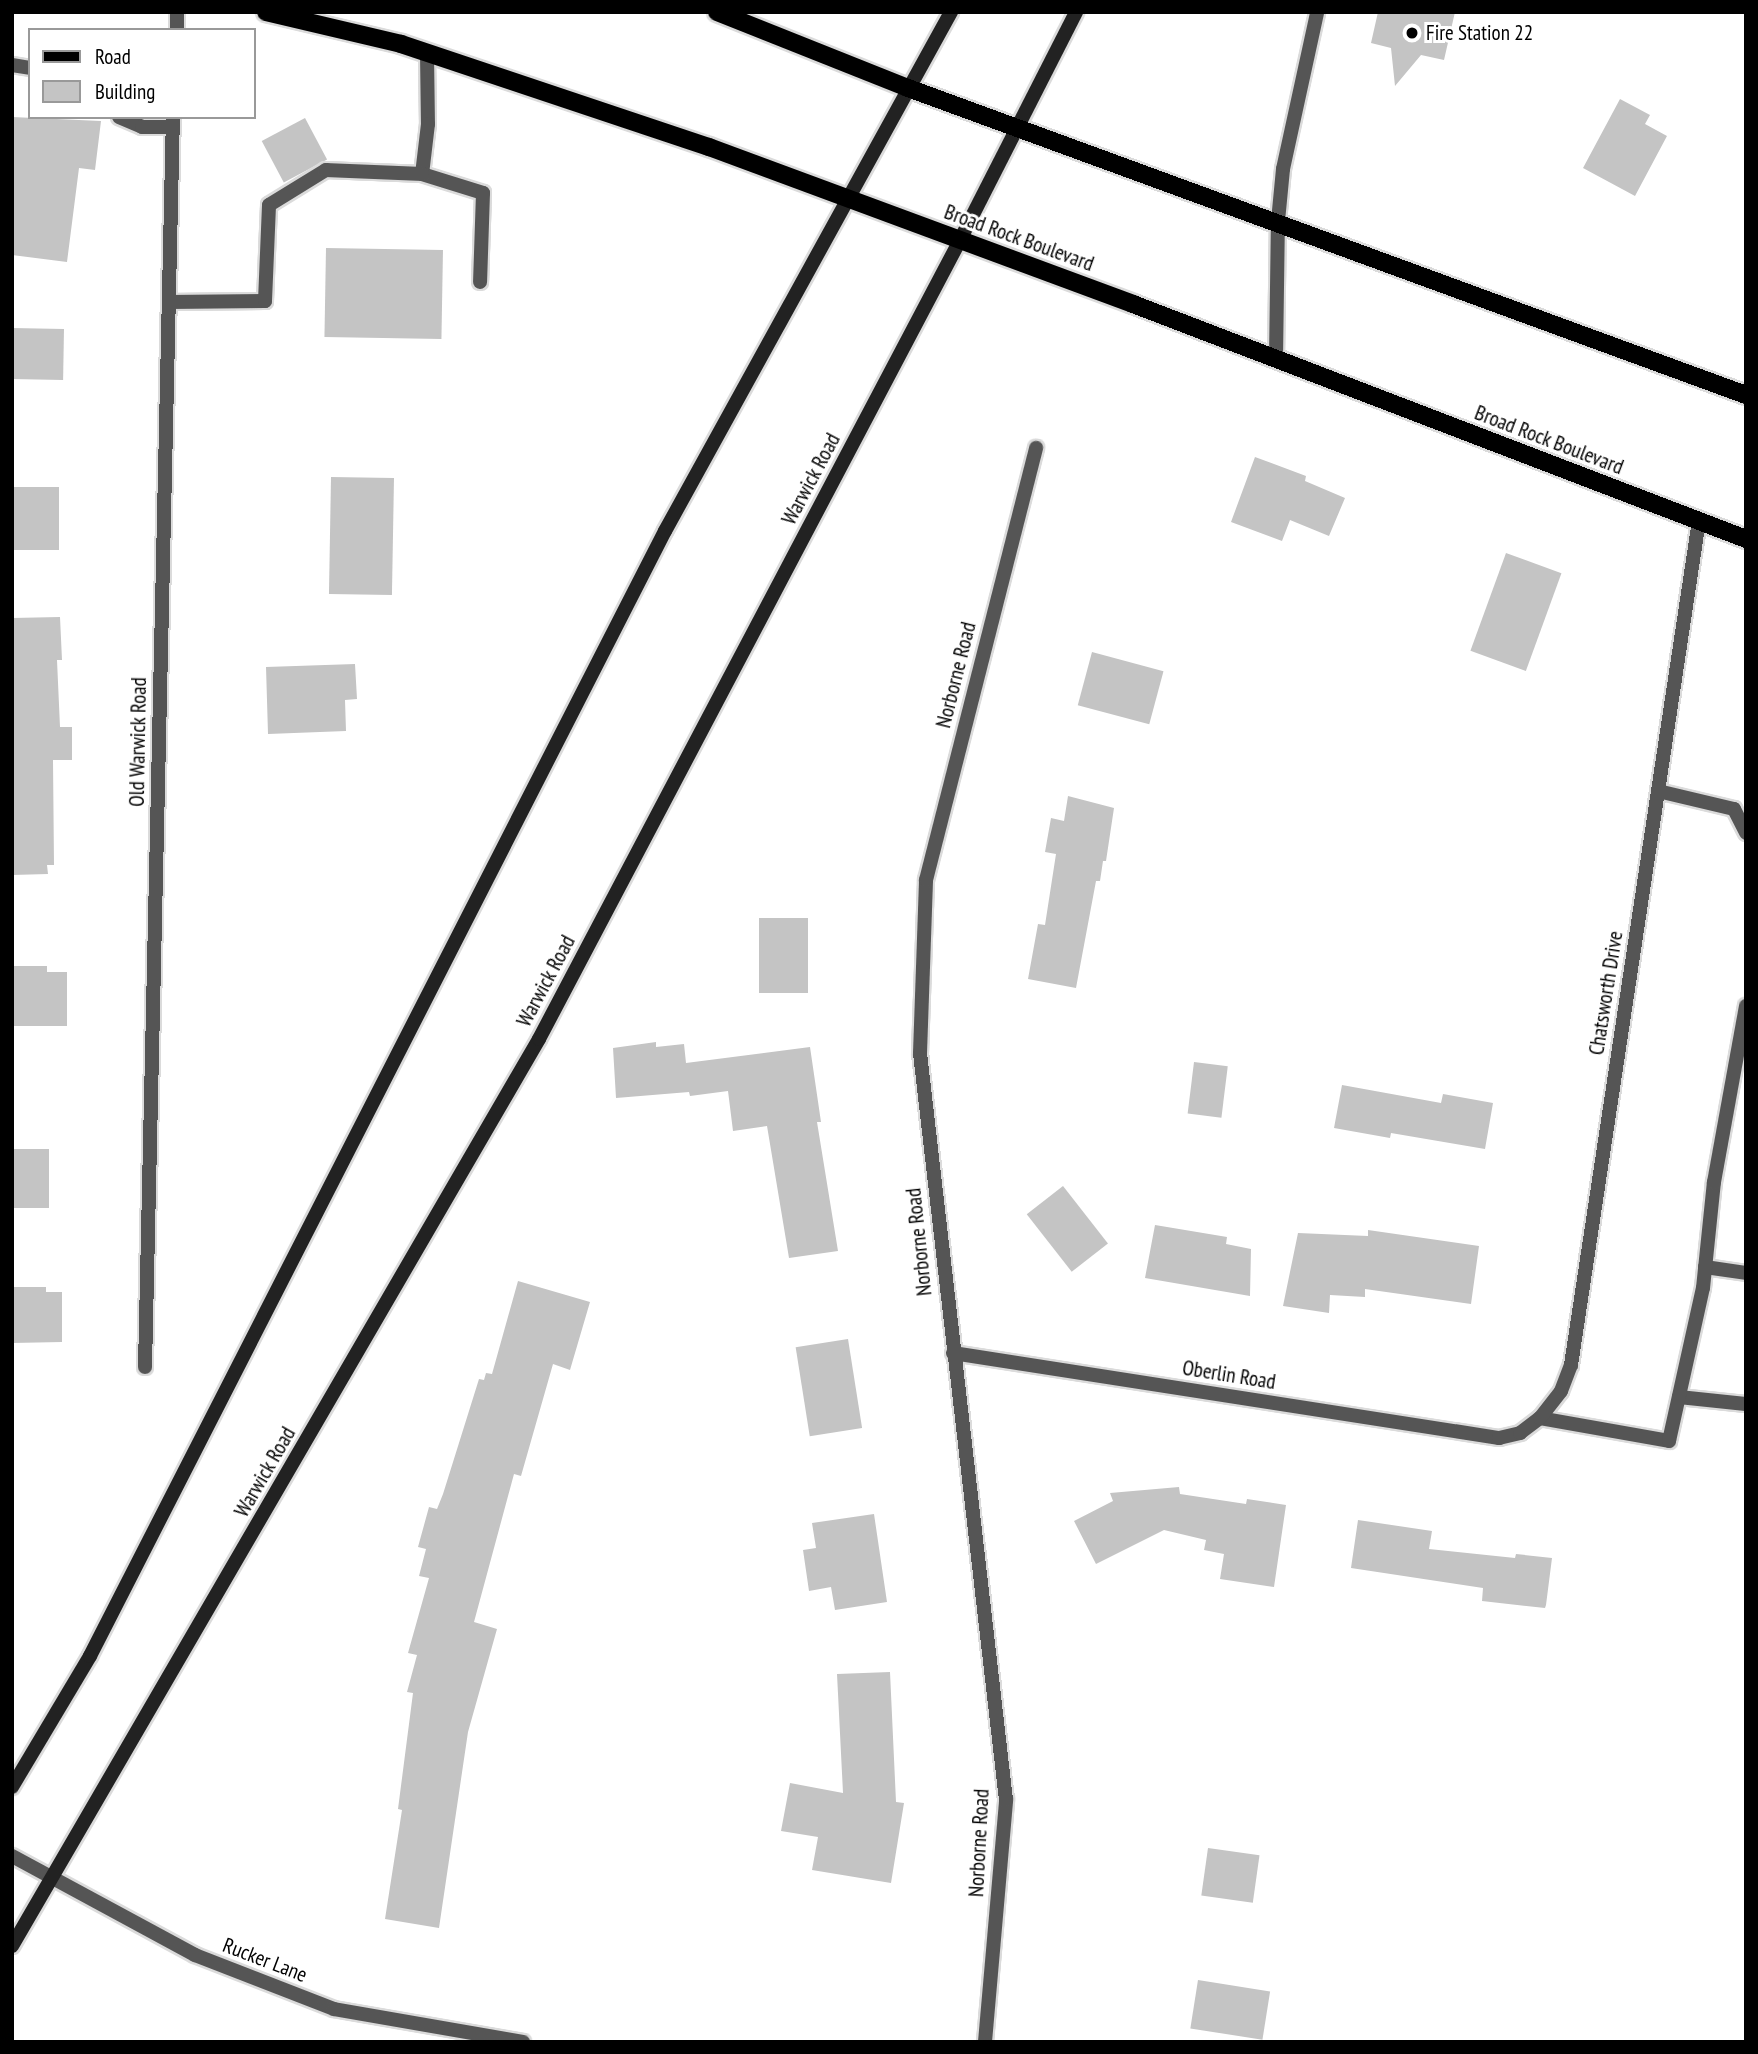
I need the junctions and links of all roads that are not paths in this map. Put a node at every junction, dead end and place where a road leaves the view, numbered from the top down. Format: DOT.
graph roads {
  1 [pos="267,12"];
  2 [pos="717,12"];
  3 [pos="950,12"];
  4 [pos="1076,12"];
  5 [pos="1317,13"];
  6 [pos="427,54"];
  7 [pos="908,88"];
  8 [pos="124,119"];
  9 [pos="173,122"];
  10 [pos="1016,127"];
  11 [pos="422,174"];
  12 [pos="846,198"];
  13 [pos="1278,221"];
  14 [pos="960,240"];
  15 [pos="480,282"];
  16 [pos="169,302"];
  17 [pos="1276,359"];
  18 [pos="1746,395"];
  19 [pos="1036,448"];
  20 [pos="1699,521"];
  21 [pos="1746,538"];
  22 [pos="1658,790"];
  23 [pos="1746,833"];
  24 [pos="1746,1006"];
  25 [pos="1705,1267"];
  26 [pos="1746,1273"];
  27 [pos="953,1353"];
  28 [pos="145,1367"];
  29 [pos="1679,1397"];
  30 [pos="1746,1404"];
  31 [pos="1540,1418"];
  32 [pos="1499,1438"];
  33 [pos="12,1787"];
  34 [pos="12,1856"];
  35 [pos="54,1878"];
  36 [pos="12,1946"];
  37 [pos="523,2042"];
  38 [pos="985,2042"];
  1 -- 6 [label="main road, Broad Rock Boulevard"];
  2 -- 7 [label="main road"];
  3 -- 7 [label="main road"];
  4 -- 10 [label="main road, Warwick Road"];
  5 -- 13 [label="street"];
  6 -- 11 [label="street"];
  6 -- 12 [label="main road, Broad Rock Boulevard"];
  7 -- 10 [label="main road"];
  7 -- 12 [label="main road"];
  8 -- 9 [label="street"];
  9 -- 16 [label="street, Old Warwick Road"];
  10 -- 13 [label="main road"];
  10 -- 14 [label="main road, Warwick Road"];
  11 -- 15 [label="street"];
  11 -- 16 [label="street"];
  12 -- 14 [label="main road, Broad Rock Boulevard"];
  12 -- 33 [label="main road"];
  13 -- 17 [label="street"];
  13 -- 18 [label="main road"];
  14 -- 17 [label="main road, Broad Rock Boulevard"];
  14 -- 35 [label="main road, Warwick Road"];
  16 -- 28 [label="street, Old Warwick Road"];
  17 -- 20 [label="main road, Broad Rock Boulevard"];
  19 -- 27 [label="street, Norborne Road"];
  20 -- 21 [label="main road, Broad Rock Boulevard"];
  20 -- 22 [label="street, Chatsworth Drive"];
  22 -- 23 [label="street"];
  22 -- 31 [label="street, Chatsworth Drive"];
  24 -- 25 [label="street"];
  25 -- 26 [label="street"];
  25 -- 29 [label="street"];
  27 -- 32 [label="street, Oberlin Road"];
  27 -- 38 [label="street, Norborne Road"];
  29 -- 30 [label="street"];
  29 -- 31 [label="street"];
  31 -- 32 [label="street, Chatsworth Drive"];
  34 -- 35 [label="street, Rucker Lane"];
  35 -- 36 [label="main road, Warwick Road"];
  35 -- 37 [label="street, Rucker Lane"];
}
